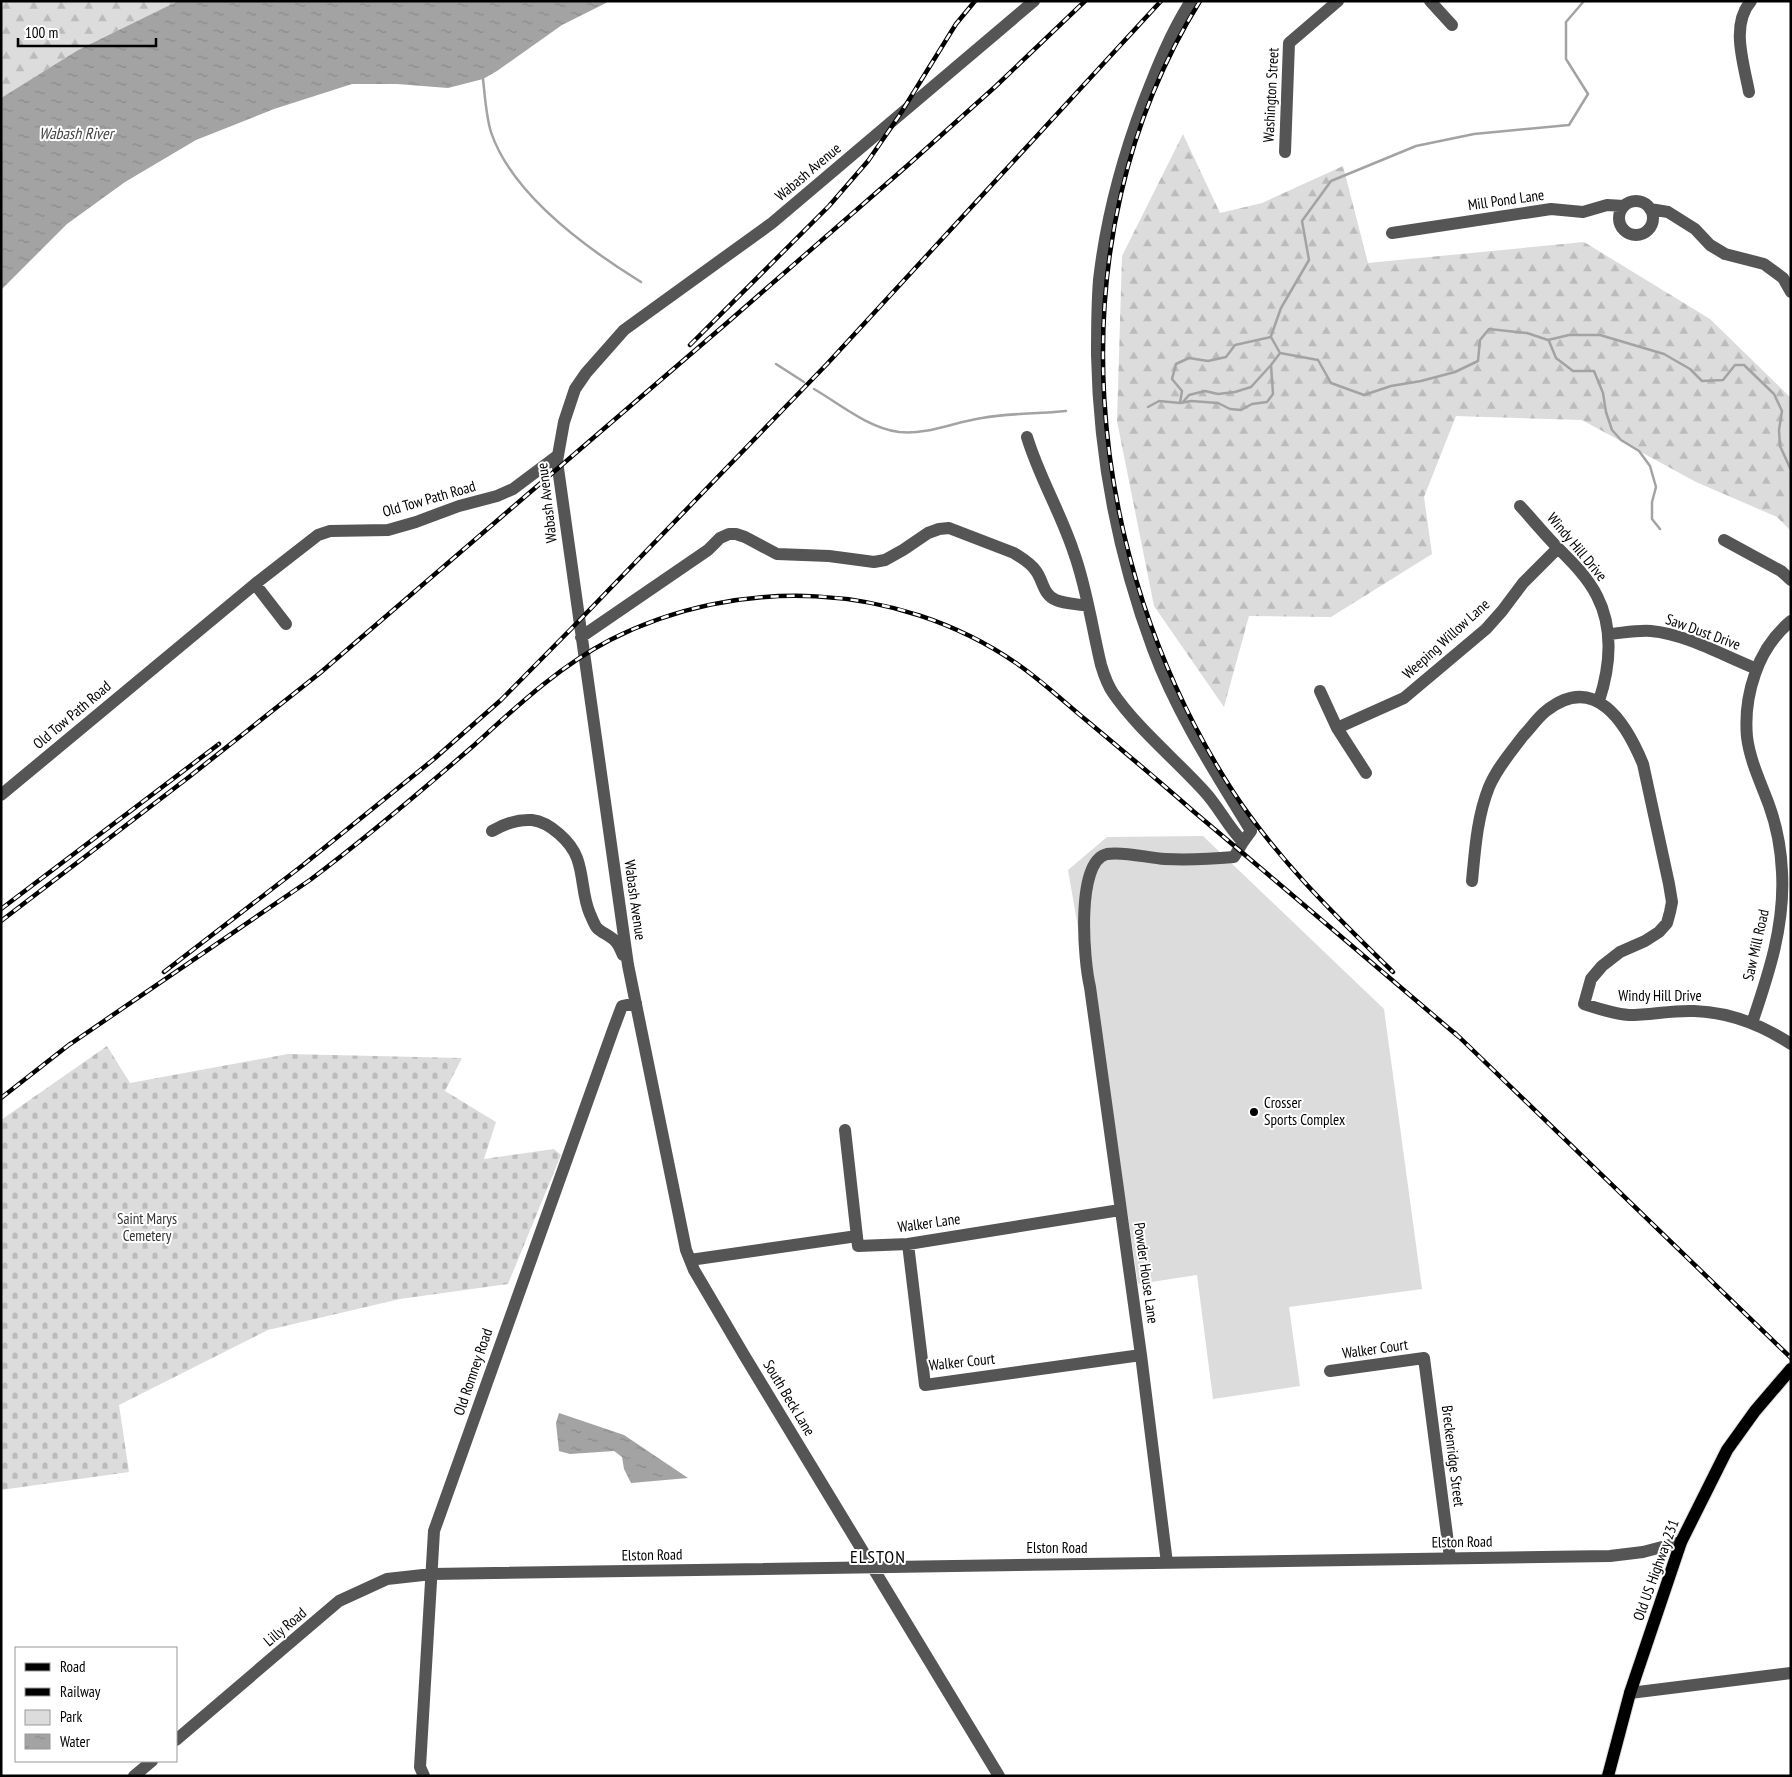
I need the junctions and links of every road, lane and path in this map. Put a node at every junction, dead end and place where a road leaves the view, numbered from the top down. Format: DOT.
graph roads {
  1 [pos="1034,1"];
  2 [pos="1191,1"];
  3 [pos="1338,1"];
  4 [pos="1430,1"];
  5 [pos="1751,1"];
  6 [pos="1452,24"];
  7 [pos="1749,92"];
  8 [pos="1285,152"];
  9 [pos="1624,206"];
  10 [pos="1650,209"];
  11 [pos="1392,233"];
  12 [pos="1791,292"];
  13 [pos="1027,436"];
  14 [pos="558,456"];
  15 [pos="1520,506"];
  16 [pos="1724,540"];
  17 [pos="1558,548"];
  18 [pos="1791,580"];
  19 [pos="255,584"];
  20 [pos="1088,606"];
  21 [pos="1791,621"];
  22 [pos="286,624"];
  23 [pos="1608,634"];
  24 [pos="581,637"];
  25 [pos="1757,669"];
  26 [pos="1320,691"];
  27 [pos="1599,701"];
  28 [pos="1337,728"];
  29 [pos="1366,773"];
  30 [pos="1,795"];
  31 [pos="492,831"];
  32 [pos="1243,842"];
  33 [pos="1472,881"];
  34 [pos="628,965"];
  35 [pos="636,1003"];
  36 [pos="1752,1023"];
  37 [pos="1791,1044"];
  38 [pos="845,1130"];
  39 [pos="1120,1210"];
  40 [pos="857,1236"];
  41 [pos="908,1244"];
  42 [pos="690,1260"];
  43 [pos="1141,1355"];
  44 [pos="1424,1358"];
  45 [pos="1791,1369"];
  46 [pos="1330,1371"];
  47 [pos="1681,1542"];
  48 [pos="1450,1558"];
  49 [pos="1167,1563"];
  50 [pos="872,1566"];
  51 [pos="432,1574"];
  52 [pos="1791,1673"];
  53 [pos="1630,1693"];
  54 [pos="178,1738"];
  55 [pos="151,1762"];
  56 [pos="134,1776"];
  57 [pos="424,1776"];
  58 [pos="999,1776"];
  59 [pos="1608,1776"];
  1 -- 14 [label="street, Wabash Avenue"];
  2 -- 32 [label="street"];
  3 -- 8 [label="street, Washington Street"];
  4 -- 6 [label="street"];
  5 -- 7 [label="street"];
  9 -- 10 [label="street, Mill Pond Lane"];
  9 -- 10 [label="street"];
  9 -- 11 [label="street, Mill Pond Lane"];
  10 -- 12 [label="street, Mill Pond Lane"];
  13 -- 20 [label="street"];
  14 -- 19 [label="street, Old Tow Path Road"];
  14 -- 24 [label="street, Wabash Avenue"];
  15 -- 17 [label="street, Windy Hill Drive"];
  16 -- 18 [label="street"];
  17 -- 23 [label="street, Windy Hill Drive"];
  17 -- 28 [label="street, Weeping Willow Lane"];
  19 -- 22 [label="street"];
  19 -- 30 [label="street, Old Tow Path Road"];
  20 -- 24 [label="street"];
  20 -- 32 [label="street"];
  21 -- 25 [label="street, Saw Mill Road"];
  23 -- 25 [label="street, Saw Dust Drive"];
  23 -- 27 [label="street, Windy Hill Drive"];
  24 -- 34 [label="street, Wabash Avenue"];
  25 -- 36 [label="street, Saw Mill Road"];
  26 -- 28 [label="street"];
  27 -- 33 [label="street"];
  27 -- 36 [label="street, Windy Hill Drive"];
  28 -- 29 [label="street"];
  31 -- 34 [label="street"];
  32 -- 39 [label="street, Powder House Lane"];
  34 -- 35 [label="street, Wabash Avenue"];
  35 -- 42 [label="street, South Beck Lane"];
  35 -- 51 [label="street, Old Romney Road"];
  36 -- 37 [label="street, Windy Hill Drive"];
  38 -- 40 [label="street"];
  39 -- 41 [label="street, Walker Lane"];
  39 -- 43 [label="street, Powder House Lane"];
  40 -- 41 [label="street, Walker Lane"];
  40 -- 42 [label="street"];
  41 -- 43 [label="street, Walker Court"];
  42 -- 50 [label="street, South Beck Lane"];
  43 -- 49 [label="street, Powder House Lane"];
  44 -- 46 [label="street, Walker Court"];
  44 -- 48 [label="street, Breckenridge Street"];
  45 -- 47 [label="main road, Old US Highway 231"];
  47 -- 48 [label="street, Elston Road"];
  47 -- 53 [label="main road, Old US Highway 231"];
  48 -- 49 [label="street, Elston Road"];
  49 -- 50 [label="street, Elston Road"];
  50 -- 51 [label="street, Elston Road"];
  50 -- 58 [label="street, South Beck Lane"];
  51 -- 54 [label="street, Lilly Road"];
  51 -- 57 [label="street, Old Romney Road"];
  52 -- 53 [label="street"];
  53 -- 59 [label="main road, Old US Highway 231"];
  55 -- 56 [label="street"];
}
